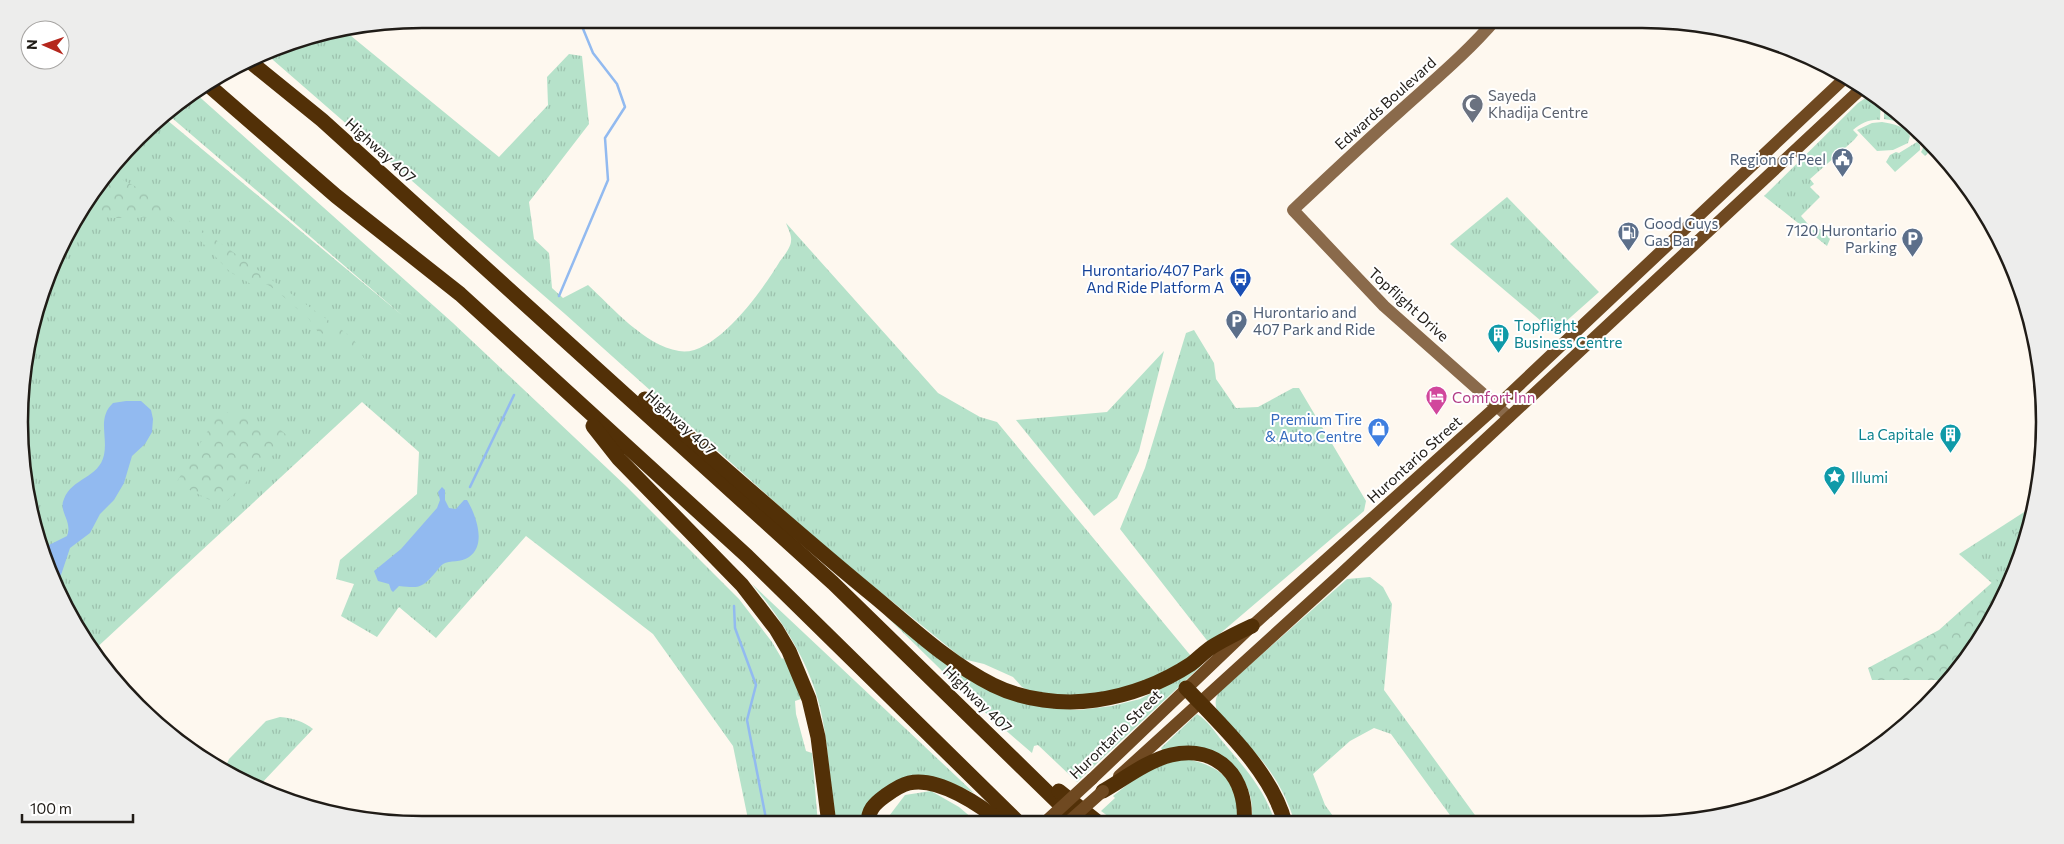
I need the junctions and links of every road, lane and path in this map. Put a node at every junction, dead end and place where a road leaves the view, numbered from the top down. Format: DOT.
graph roads {
  1 [pos="1488,28"];
  2 [pos="254,65"];
  3 [pos="1842,82"];
  4 [pos="212,88"];
  5 [pos="1858,92"];
  6 [pos="1293,210"];
  7 [pos="570,345"];
  8 [pos="568,394"];
  9 [pos="1497,406"];
  10 [pos="1509,417"];
  11 [pos="1252,626"];
  12 [pos="1186,688"];
  13 [pos="1199,702"];
  14 [pos="1032,777"];
  15 [pos="1103,791"];
  16 [pos="828,816"];
  17 [pos="868,816"];
  18 [pos="994,816"];
  19 [pos="1012,816"];
  20 [pos="1052,816"];
  21 [pos="1071,816"];
  22 [pos="1076,816"];
  23 [pos="1090,816"];
  24 [pos="1245,816"];
  25 [pos="1283,816"];
  1 -- 6 [label="street, Edwards Boulevard"];
  2 -- 7 [label="highway, Highway 407"];
  3 -- 9 [label="main road, Hurontario Street"];
  4 -- 8 [label="highway"];
  5 -- 10 [label="main road"];
  6 -- 9 [label="street, Topflight Drive"];
  7 -- 11 [label="highway"];
  7 -- 14 [label="highway, Highway 407"];
  8 -- 16 [label="highway"];
  8 -- 19 [label="highway"];
  9 -- 10 [label="street, Topflight Drive"];
  9 -- 11 [label="main road, Hurontario Street"];
  10 -- 13 [label="main road"];
  11 -- 12 [label="main road, Hurontario Street"];
  12 -- 13 [label="highway"];
  12 -- 20 [label="main road, Hurontario Street, bridge"];
  13 -- 15 [label="main road"];
  13 -- 25 [label="highway"];
  14 -- 21 [label="highway, Highway 407"];
  14 -- 23 [label="highway"];
  15 -- 22 [label="main road, bridge"];
  15 -- 24 [label="highway"];
  17 -- 18 [label="highway"];
}
